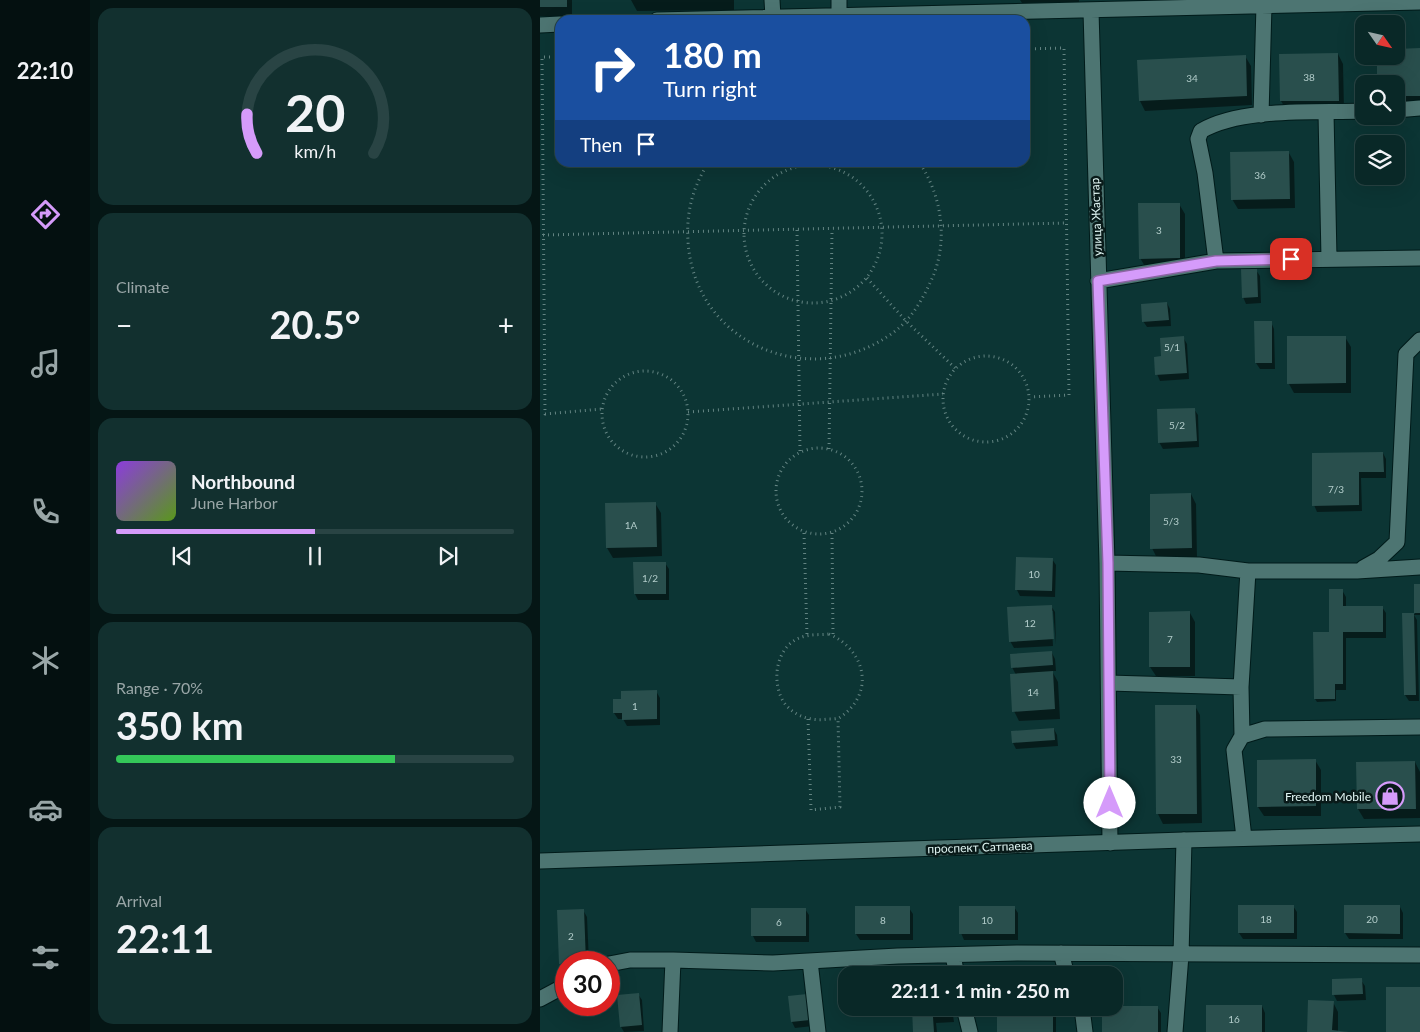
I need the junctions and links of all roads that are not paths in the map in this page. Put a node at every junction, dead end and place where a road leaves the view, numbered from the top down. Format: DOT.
graph roads {
  1 [pos="772,0"];
  2 [pos="839,0"];
  3 [pos="1420,2"];
  4 [pos="1264,5"];
  5 [pos="1091,11"];
  6 [pos="772,15"];
  7 [pos="839,15"];
  8 [pos="889,15"];
  9 [pos="555,24"];
  10 [pos="540,25"];
  11 [pos="1420,108"];
  12 [pos="1405,109"];
  13 [pos="1355,111"];
  14 [pos="1326,112"];
  15 [pos="1261,115"];
  16 [pos="1329,258"];
  17 [pos="1420,258"];
  18 [pos="1216,261"];
  19 [pos="1098,281"];
  20 [pos="1420,340"];
  21 [pos="1108,563"];
  22 [pos="1420,567"];
  23 [pos="1248,571"];
  24 [pos="1358,571"];
  25 [pos="1109,683"];
  26 [pos="1241,687"];
  27 [pos="1420,727"];
  28 [pos="1242,736"];
  29 [pos="1420,834"];
  30 [pos="1244,838"];
  31 [pos="1184,840"];
  32 [pos="1110,842"];
  33 [pos="540,861"];
  34 [pos="1061,954"];
  35 [pos="1181,955"];
  36 [pos="953,956"];
  37 [pos="1420,956"];
  38 [pos="673,960"];
  39 [pos="810,961"];
  40 [pos="620,962"];
  41 [pos="955,966"];
  42 [pos="1064,966"];
  43 [pos="555,990"];
  44 [pos="540,998"];
  45 [pos="965,1016"];
  46 [pos="1083,1016"];
  47 [pos="670,1032"];
  48 [pos="818,1032"];
  49 [pos="970,1032"];
  50 [pos="1085,1032"];
  51 [pos="1175,1032"];
  1 -- 6 [label="street"];
  2 -- 7 [label="street"];
  3 -- 4 [label="street"];
  4 -- 5 [label="street"];
  4 -- 15 [label="street"];
  5 -- 8 [label="street"];
  5 -- 19 [label="street, улица Жастар"];
  9 -- 10 [label="street"];
  11 -- 12 [label="street"];
  13 -- 14 [label="street"];
  14 -- 15 [label="street"];
  14 -- 16 [label="street"];
  15 -- 18 [label="street"];
  16 -- 17 [label="street"];
  16 -- 18 [label="street"];
  18 -- 19 [label="street"];
  19 -- 21 [label="street, улица Жастар"];
  20 -- 24 [label="street"];
  21 -- 23 [label="street"];
  21 -- 25 [label="street, улица Жастар"];
  22 -- 24 [label="street"];
  23 -- 24 [label="street"];
  23 -- 26 [label="street"];
  25 -- 26 [label="street"];
  25 -- 32 [label="street, улица Жастар"];
  26 -- 28 [label="street"];
  27 -- 28 [label="street"];
  28 -- 30 [label="street"];
  29 -- 30 [label="street, проспект Сатпаева"];
  30 -- 31 [label="street, проспект Сатпаева"];
  31 -- 32 [label="street, проспект Сатпаева"];
  31 -- 35 [label="street"];
  32 -- 33 [label="street, проспект Сатпаева"];
  34 -- 35 [label="street"];
  34 -- 36 [label="street"];
  34 -- 42 [label="street"];
  35 -- 37 [label="street"];
  35 -- 51 [label="street"];
  36 -- 39 [label="street"];
  36 -- 41 [label="street"];
  38 -- 39 [label="street"];
  38 -- 40 [label="street"];
  38 -- 47 [label="street"];
  39 -- 48 [label="street"];
  43 -- 44 [label="street"];
  45 -- 49 [label="street"];
  46 -- 50 [label="street"];
}
